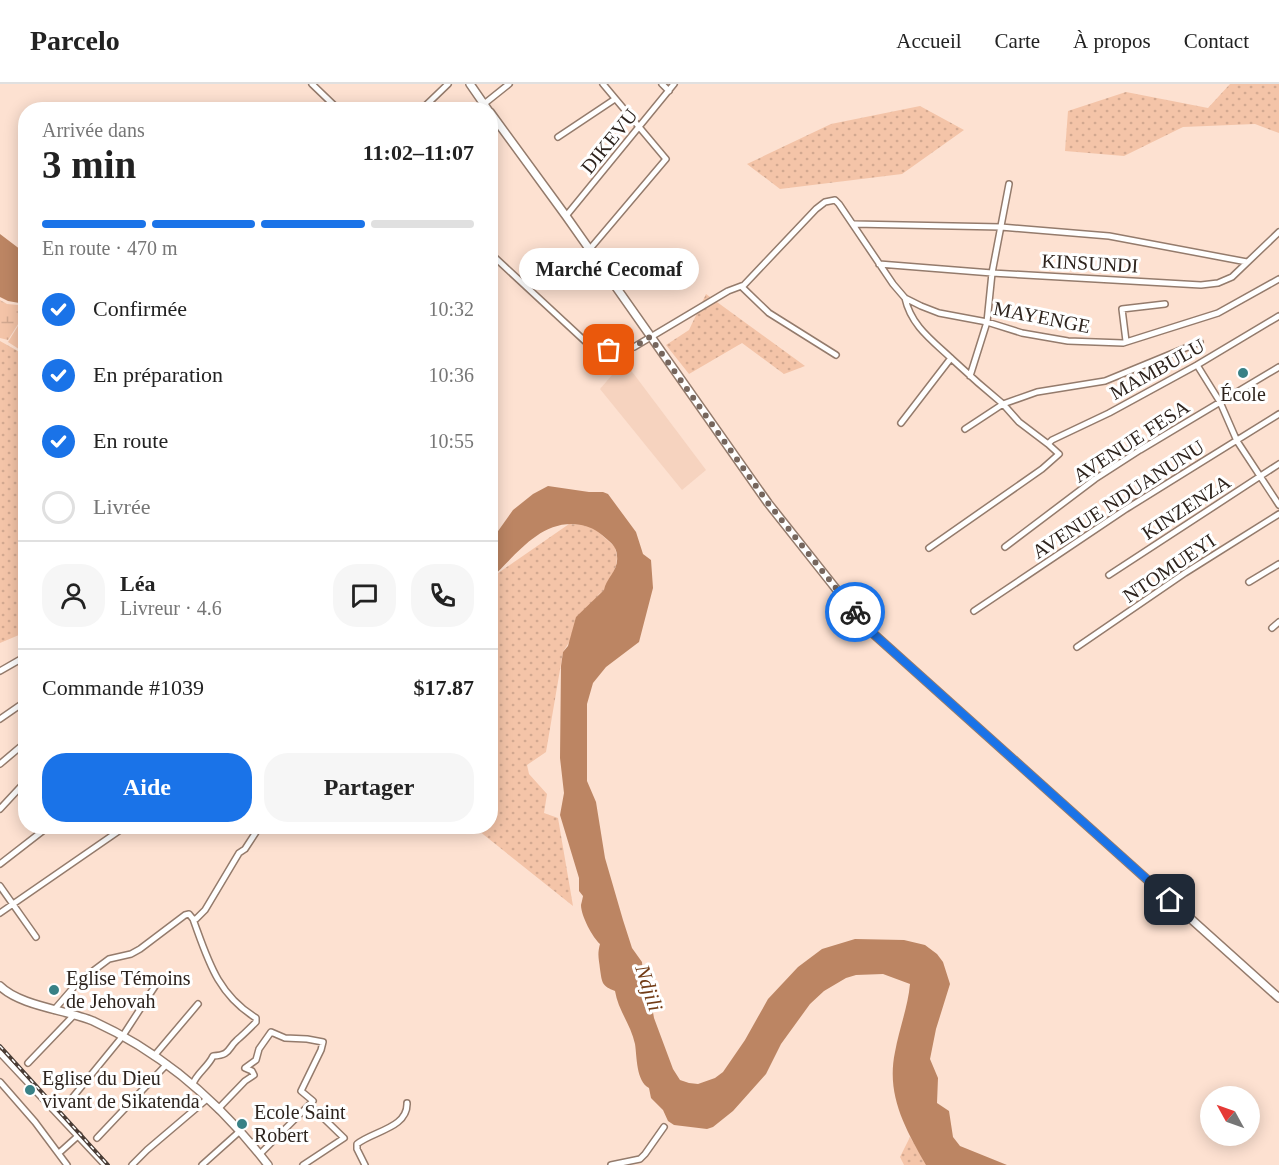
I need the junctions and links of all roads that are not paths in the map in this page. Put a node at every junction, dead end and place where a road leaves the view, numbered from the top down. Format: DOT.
graph roads {
  1 [pos="312,84"];
  2 [pos="448,84"];
  3 [pos="470,84"];
  4 [pos="508,84"];
  5 [pos="603,84"];
  6 [pos="662,84"];
  7 [pos="674,84"];
  8 [pos="669,91"];
  9 [pos="615,99"];
  10 [pos="331,102"];
  11 [pos="429,102"];
  12 [pos="483,102"];
  13 [pos="494,102"];
  14 [pos="498,123"];
  15 [pos="639,128"];
  16 [pos="558,137"];
  17 [pos="1009,184"];
  18 [pos="566,216"];
  19 [pos="854,224"];
  20 [pos="1001,227"];
  21 [pos="1279,232"];
  22 [pos="589,250"];
  23 [pos="498,260"];
  24 [pos="1247,262"];
  25 [pos="879,264"];
  26 [pos="992,273"];
  27 [pos="1279,279"];
  28 [pos="742,287"];
  29 [pos="905,298"];
  30 [pos="1165,304"];
  31 [pos="1279,316"];
  32 [pos="987,322"];
  33 [pos="650,337"];
  34 [pos="1126,341"];
  35 [pos="1200,342"];
  36 [pos="836,355"];
  37 [pos="951,358"];
  38 [pos="1197,365"];
  39 [pos="1279,367"];
  40 [pos="969,376"];
  41 [pos="1220,402"];
  42 [pos="1003,404"];
  43 [pos="1279,414"];
  44 [pos="901,423"];
  45 [pos="965,429"];
  46 [pos="1237,441"];
  47 [pos="1048,444"];
  48 [pos="1279,464"];
  49 [pos="1260,478"];
  50 [pos="1279,505"];
  51 [pos="1279,514"];
  52 [pos="1005,547"];
  53 [pos="929,548"];
  54 [pos="1279,564"];
  55 [pos="1109,575"];
  56 [pos="1249,582"];
  57 [pos="974,611"];
  58 [pos="1279,622"];
  59 [pos="1272,628"];
  60 [pos="1077,647"];
  61 [pos="18,661"];
  62 [pos="0,671"];
  63 [pos="18,706"];
  64 [pos="0,720"];
  65 [pos="18,749"];
  66 [pos="0,764"];
  67 [pos="18,790"];
  68 [pos="0,809"];
  69 [pos="39,834"];
  70 [pos="114,834"];
  71 [pos="255,834"];
  72 [pos="0,864"];
  73 [pos="0,886"];
  74 [pos="13,904"];
  75 [pos="0,913"];
  76 [pos="194,919"];
  77 [pos="36,937"];
  78 [pos="161,977"];
  79 [pos="0,986"];
  80 [pos="1279,998"];
  81 [pos="198,1004"];
  82 [pos="54,1010"];
  83 [pos="74,1015"];
  84 [pos="122,1037"];
  85 [pos="0,1053"];
  86 [pos="154,1056"];
  87 [pos="28,1063"];
  88 [pos="167,1064"];
  89 [pos="0,1082"];
  90 [pos="193,1084"];
  91 [pos="207,1099"];
  92 [pos="68,1103"];
  93 [pos="311,1103"];
  94 [pos="407,1103"];
  95 [pos="219,1110"];
  96 [pos="664,1127"];
  97 [pos="240,1131"];
  98 [pos="79,1136"];
  99 [pos="98,1138"];
  100 [pos="58,1153"];
  101 [pos="260,1154"];
  102 [pos="67,1165"];
  103 [pos="105,1165"];
  104 [pos="132,1165"];
  105 [pos="202,1165"];
  106 [pos="268,1165"];
  107 [pos="303,1165"];
  108 [pos="365,1165"];
  109 [pos="611,1165"];
  1 -- 10 [label="street"];
  2 -- 11 [label="street"];
  3 -- 12 [label="street"];
  4 -- 13 [label="street"];
  5 -- 9 [label="street"];
  6 -- 8 [label="street"];
  7 -- 8 [label="street, DIKEVU"];
  8 -- 15 [label="street, DIKEVU"];
  9 -- 15 [label="street"];
  9 -- 16 [label="street"];
  14 -- 18 [label="street"];
  15 -- 18 [label="street, DIKEVU"];
  15 -- 22 [label="street"];
  17 -- 20 [label="street"];
  18 -- 22 [label="street"];
  19 -- 20 [label="street"];
  19 -- 25 [label="street, MAYENGE"];
  19 -- 28 [label="street, MAYENGE"];
  20 -- 24 [label="street"];
  20 -- 26 [label="street"];
  21 -- 24 [label="street, KINSUNDI"];
  22 -- 33 [label="street"];
  23 -- 33 [label="street"];
  24 -- 26 [label="street, KINSUNDI"];
  25 -- 26 [label="street, KINSUNDI"];
  25 -- 29 [label="street, MAYENGE"];
  26 -- 32 [label="street"];
  27 -- 34 [label="street, MAYENGE"];
  28 -- 33 [label="street"];
  28 -- 36 [label="street"];
  29 -- 32 [label="street, MAYENGE"];
  29 -- 37 [label="street"];
  30 -- 34 [label="street"];
  31 -- 38 [label="street, MAMBULU"];
  32 -- 34 [label="street, MAYENGE"];
  32 -- 40 [label="street"];
  33 -- 80 [label="street"];
  35 -- 42 [label="street"];
  37 -- 40 [label="street"];
  37 -- 44 [label="street"];
  38 -- 41 [label="street"];
  38 -- 47 [label="street, MAMBULU"];
  39 -- 41 [label="street, AVENUE FESA"];
  40 -- 42 [label="street"];
  41 -- 46 [label="street"];
  41 -- 52 [label="street, AVENUE FESA"];
  42 -- 45 [label="street"];
  42 -- 47 [label="street"];
  43 -- 46 [label="street, AVENUE NDUANUNU"];
  46 -- 49 [label="street"];
  46 -- 57 [label="street, AVENUE NDUANUNU"];
  47 -- 53 [label="street"];
  48 -- 49 [label="street, KINZENZA"];
  49 -- 50 [label="street"];
  49 -- 55 [label="street, KINZENZA"];
  51 -- 60 [label="street, NTOMUEYI"];
  54 -- 56 [label="street"];
  58 -- 59 [label="street"];
  61 -- 62 [label="street"];
  63 -- 64 [label="street"];
  65 -- 66 [label="street"];
  67 -- 68 [label="street"];
  69 -- 72 [label="street"];
  70 -- 74 [label="street"];
  71 -- 76 [label="street"];
  73 -- 74 [label="street"];
  74 -- 75 [label="street"];
  74 -- 77 [label="street"];
  76 -- 82 [label="street"];
  76 -- 90 [label="street"];
  78 -- 84 [label="street"];
  79 -- 82 [label="street"];
  81 -- 86 [label="street"];
  82 -- 83 [label="street"];
  83 -- 84 [label="street"];
  83 -- 87 [label="street"];
  84 -- 86 [label="street"];
  84 -- 92 [label="street"];
  85 -- 98 [label="street"];
  86 -- 88 [label="street"];
  88 -- 90 [label="street"];
  88 -- 99 [label="street"];
  89 -- 100 [label="street"];
  90 -- 91 [label="street"];
  91 -- 95 [label="street"];
  91 -- 104 [label="street"];
  93 -- 95 [label="street"];
  93 -- 101 [label="street"];
  93 -- 107 [label="street"];
  94 -- 108 [label="street"];
  95 -- 97 [label="street"];
  96 -- 109 [label="street"];
  97 -- 101 [label="street"];
  97 -- 105 [label="street"];
  98 -- 100 [label="street"];
  98 -- 103 [label="street"];
  100 -- 102 [label="street"];
  101 -- 106 [label="street"];
}
